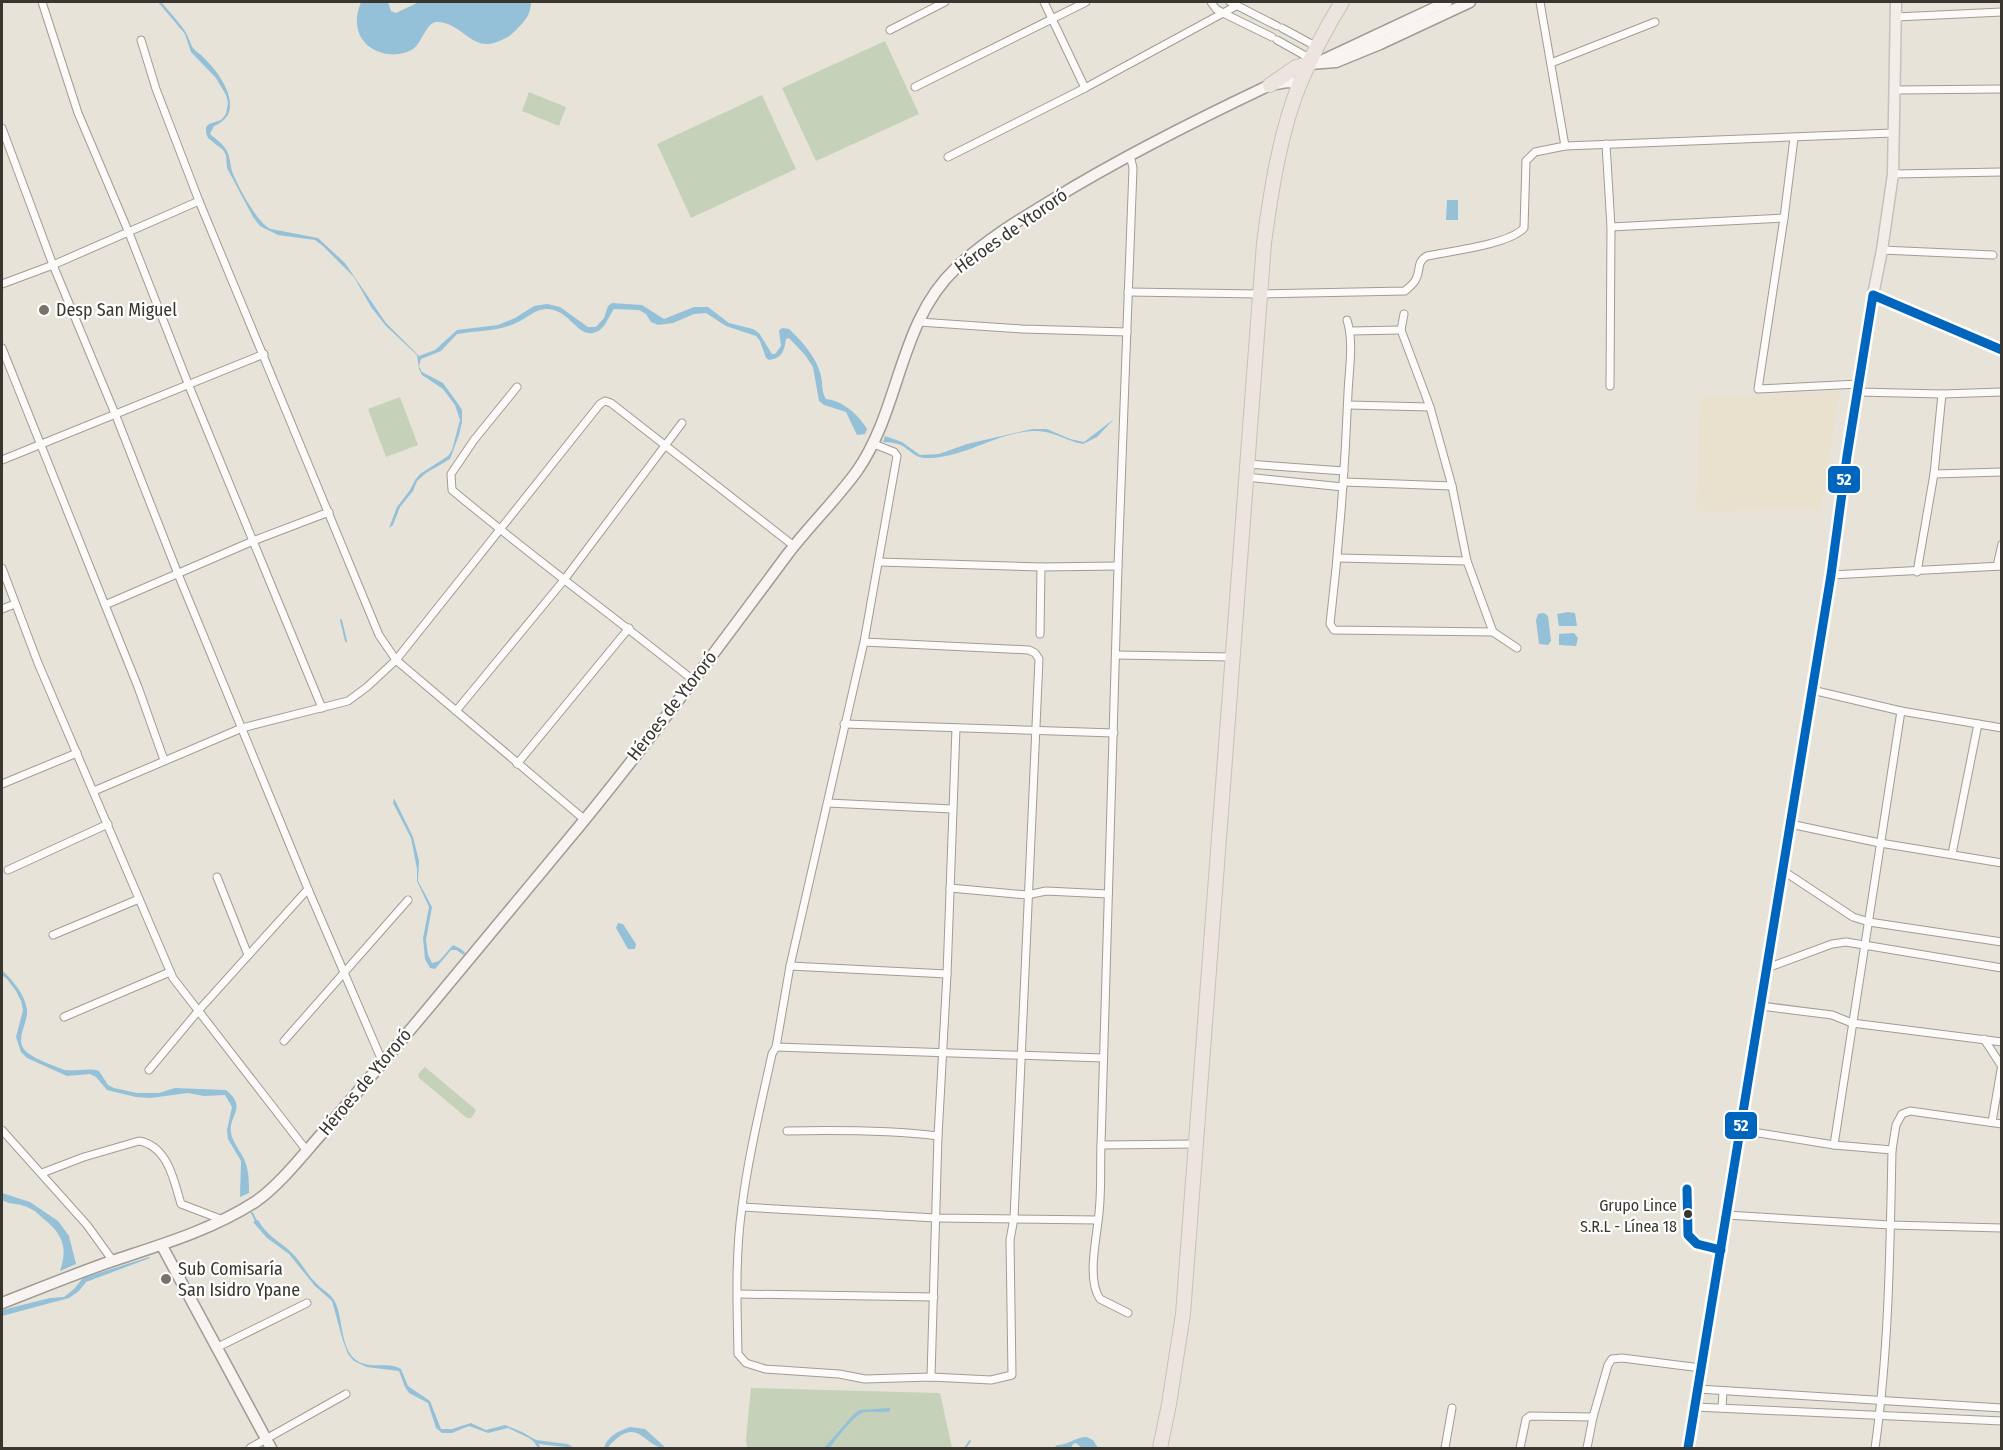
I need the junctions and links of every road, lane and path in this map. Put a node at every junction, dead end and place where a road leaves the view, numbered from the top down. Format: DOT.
graph roads {
  1 [pos="42,2"];
  2 [pos="945,2"];
  3 [pos="1044,2"];
  4 [pos="1086,2"];
  5 [pos="1211,2"];
  6 [pos="1342,2"];
  7 [pos="1447,2"];
  8 [pos="1470,2"];
  9 [pos="1540,2"];
  10 [pos="1896,2"];
  11 [pos="1233,4"];
  12 [pos="2001,12"];
  13 [pos="1223,14"];
  14 [pos="1896,17"];
  15 [pos="1052,20"];
  16 [pos="1655,22"];
  17 [pos="890,30"];
  18 [pos="141,40"];
  19 [pos="1314,58"];
  20 [pos="1335,58"];
  21 [pos="1551,63"];
  22 [pos="1300,83"];
  23 [pos="1266,86"];
  24 [pos="915,87"];
  25 [pos="1085,88"];
  26 [pos="2001,89"];
  27 [pos="1895,90"];
  28 [pos="1293,104"];
  29 [pos="2,128"];
  30 [pos="1893,134"];
  31 [pos="1794,138"];
  32 [pos="1606,144"];
  33 [pos="1565,146"];
  34 [pos="1131,155"];
  35 [pos="948,157"];
  36 [pos="2001,172"];
  37 [pos="1893,174"];
  38 [pos="199,201"];
  39 [pos="1784,218"];
  40 [pos="1611,227"];
  41 [pos="129,233"];
  42 [pos="1882,250"];
  43 [pos="1993,255"];
  44 [pos="53,265"];
  45 [pos="2,284"];
  46 [pos="1128,292"];
  47 [pos="1259,294"];
  48 [pos="1873,295"];
  49 [pos="1404,314"];
  50 [pos="1347,320"];
  51 [pos="919,322"];
  52 [pos="1401,330"];
  53 [pos="1127,332"];
  54 [pos="1351,332"];
  55 [pos="2,348"];
  56 [pos="2001,350"];
  57 [pos="264,354"];
  58 [pos="189,386"];
  59 [pos="1610,386"];
  60 [pos="517,387"];
  61 [pos="1858,388"];
  62 [pos="2001,392"];
  63 [pos="1942,394"];
  64 [pos="1348,405"];
  65 [pos="1430,407"];
  66 [pos="116,416"];
  67 [pos="682,423"];
  68 [pos="875,441"];
  69 [pos="42,445"];
  70 [pos="665,446"];
  71 [pos="2,460"];
  72 [pos="1247,471"];
  73 [pos="1344,471"];
  74 [pos="2001,472"];
  75 [pos="1934,474"];
  76 [pos="1343,484"];
  77 [pos="1452,486"];
  78 [pos="329,512"];
  79 [pos="500,530"];
  80 [pos="253,541"];
  81 [pos="2001,544"];
  82 [pos="794,546"];
  83 [pos="1338,558"];
  84 [pos="1467,561"];
  85 [pos="879,562"];
  86 [pos="1118,566"];
  87 [pos="1999,566"];
  88 [pos="1041,567"];
  89 [pos="2,568"];
  90 [pos="1917,572"];
  91 [pos="178,574"];
  92 [pos="1831,575"];
  93 [pos="564,580"];
  94 [pos="15,604"];
  95 [pos="105,605"];
  96 [pos="2,609"];
  97 [pos="629,628"];
  98 [pos="1493,632"];
  99 [pos="1040,634"];
  100 [pos="864,642"];
  101 [pos="1517,648"];
  102 [pos="1116,655"];
  103 [pos="1233,657"];
  104 [pos="396,660"];
  105 [pos="693,680"];
  106 [pos="1812,690"];
  107 [pos="322,708"];
  108 [pos="456,711"];
  109 [pos="1901,711"];
  110 [pos="844,724"];
  111 [pos="1978,724"];
  112 [pos="242,728"];
  113 [pos="956,728"];
  114 [pos="2001,728"];
  115 [pos="1036,730"];
  116 [pos="1114,733"];
  117 [pos="77,753"];
  118 [pos="164,760"];
  119 [pos="517,764"];
  120 [pos="2,784"];
  121 [pos="94,791"];
  122 [pos="828,803"];
  123 [pos="952,809"];
  124 [pos="585,820"];
  125 [pos="108,824"];
  126 [pos="1790,824"];
  127 [pos="1880,843"];
  128 [pos="1952,855"];
  129 [pos="2001,863"];
  130 [pos="8,870"];
  131 [pos="1782,870"];
  132 [pos="217,877"];
  133 [pos="950,888"];
  134 [pos="308,889"];
  135 [pos="1108,894"];
  136 [pos="1027,895"];
  137 [pos="139,899"];
  138 [pos="408,900"];
  139 [pos="1869,922"];
  140 [pos="53,935"];
  141 [pos="2001,942"];
  142 [pos="1865,944"];
  143 [pos="248,955"];
  144 [pos="790,966"];
  145 [pos="1767,968"];
  146 [pos="2001,968"];
  147 [pos="344,971"];
  148 [pos="170,972"];
  149 [pos="947,974"];
  150 [pos="1761,1005"];
  151 [pos="200,1010"];
  152 [pos="64,1017"];
  153 [pos="1852,1023"];
  154 [pos="1984,1040"];
  155 [pos="284,1041"];
  156 [pos="2001,1042"];
  157 [pos="776,1047"];
  158 [pos="944,1053"];
  159 [pos="1023,1056"];
  160 [pos="1103,1058"];
  161 [pos="383,1063"];
  162 [pos="2001,1065"];
  163 [pos="149,1070"];
  164 [pos="1992,1122"];
  165 [pos="2001,1124"];
  166 [pos="2,1130"];
  167 [pos="1740,1130"];
  168 [pos="787,1131"];
  169 [pos="938,1136"];
  170 [pos="1197,1144"];
  171 [pos="1101,1145"];
  172 [pos="1834,1145"];
  173 [pos="1892,1150"];
  174 [pos="307,1151"];
  175 [pos="42,1173"];
  176 [pos="742,1207"];
  177 [pos="1726,1215"];
  178 [pos="936,1218"];
  179 [pos="1014,1218"];
  180 [pos="223,1220"];
  181 [pos="1098,1221"];
  182 [pos="1890,1224"];
  183 [pos="2001,1228"];
  184 [pos="162,1246"];
  185 [pos="113,1261"];
  186 [pos="738,1294"];
  187 [pos="934,1297"];
  188 [pos="2,1303"];
  189 [pos="307,1303"];
  190 [pos="1128,1313"];
  191 [pos="218,1347"];
  192 [pos="1701,1368"];
  193 [pos="931,1377"];
  194 [pos="1698,1389"];
  195 [pos="1723,1391"];
  196 [pos="346,1394"];
  197 [pos="1880,1401"];
  198 [pos="1695,1407"];
  199 [pos="1452,1408"];
  200 [pos="1722,1408"];
  201 [pos="2001,1408"];
  202 [pos="1880,1414"];
  203 [pos="1593,1417"];
  204 [pos="2001,1420"];
  205 [pos="269,1444"];
  206 [pos="250,1449"];
  207 [pos="1160,1449"];
  208 [pos="1444,1449"];
  209 [pos="1521,1449"];
  210 [pos="1587,1449"];
  211 [pos="1688,1449"];
  212 [pos="1875,1449"];
  1 -- 41 [label="street"];
  2 -- 17 [label="street"];
  3 -- 15 [label="street"];
  4 -- 15 [label="street"];
  5 -- 13 [label="street"];
  6 -- 19 [label="highway"];
  7 -- 20 [label="main road"];
  8 -- 20 [label="main road"];
  9 -- 21 [label="street"];
  10 -- 14 [label="main road"];
  11 -- 13 [label="street"];
  11 -- 19 [label="street"];
  12 -- 14 [label="street"];
  13 -- 19 [label="street"];
  13 -- 25 [label="street"];
  14 -- 27 [label="main road"];
  15 -- 24 [label="street"];
  15 -- 25 [label="street"];
  16 -- 21 [label="street"];
  18 -- 38 [label="street"];
  19 -- 20 [label="main road"];
  19 -- 22 [label="highway"];
  19 -- 23 [label="highway"];
  21 -- 33 [label="street"];
  22 -- 23 [label="main road, Héroes de Ytororó"];
  22 -- 28 [label="highway"];
  23 -- 28 [label="highway"];
  23 -- 34 [label="main road, Héroes de Ytororó"];
  25 -- 35 [label="street"];
  26 -- 27 [label="street"];
  27 -- 30 [label="main road"];
  28 -- 47 [label="highway"];
  29 -- 44 [label="street"];
  30 -- 31 [label="street"];
  30 -- 37 [label="main road"];
  31 -- 32 [label="street"];
  31 -- 39 [label="street"];
  32 -- 33 [label="street"];
  32 -- 40 [label="street"];
  33 -- 47 [label="street"];
  34 -- 46 [label="street"];
  34 -- 51 [label="main road, Héroes de Ytororó"];
  36 -- 37 [label="street"];
  37 -- 42 [label="main road"];
  38 -- 41 [label="street"];
  38 -- 57 [label="street"];
  39 -- 40 [label="street"];
  39 -- 61 [label="street"];
  40 -- 59 [label="street"];
  41 -- 44 [label="street"];
  41 -- 58 [label="street"];
  42 -- 43 [label="street"];
  42 -- 48 [label="main road"];
  44 -- 45 [label="street"];
  44 -- 66 [label="street"];
  46 -- 47 [label="street"];
  46 -- 53 [label="street"];
  47 -- 72 [label="highway"];
  48 -- 56 [label="main road"];
  48 -- 61 [label="main road"];
  49 -- 52 [label="street"];
  50 -- 54 [label="street"];
  51 -- 53 [label="street"];
  51 -- 68 [label="main road, Héroes de Ytororó"];
  52 -- 54 [label="street"];
  52 -- 65 [label="street"];
  53 -- 86 [label="street"];
  54 -- 64 [label="street"];
  55 -- 69 [label="street"];
  57 -- 58 [label="street"];
  57 -- 78 [label="street"];
  58 -- 66 [label="street"];
  58 -- 80 [label="street"];
  60 -- 79 [label="street"];
  61 -- 63 [label="street"];
  61 -- 92 [label="main road"];
  62 -- 63 [label="street"];
  63 -- 75 [label="street"];
  64 -- 65 [label="street"];
  64 -- 73 [label="street"];
  65 -- 77 [label="street"];
  66 -- 69 [label="street"];
  66 -- 91 [label="street"];
  67 -- 70 [label="street"];
  68 -- 82 [label="main road, Héroes de Ytororó"];
  68 -- 85 [label="street"];
  69 -- 71 [label="street"];
  69 -- 95 [label="street"];
  70 -- 79 [label="street"];
  70 -- 82 [label="street"];
  70 -- 93 [label="street"];
  72 -- 73 [label="street"];
  72 -- 76 [label="street"];
  72 -- 103 [label="highway"];
  73 -- 76 [label="street"];
  74 -- 75 [label="street"];
  75 -- 90 [label="street"];
  76 -- 77 [label="street"];
  76 -- 83 [label="street"];
  77 -- 84 [label="street"];
  78 -- 80 [label="street"];
  78 -- 104 [label="street"];
  79 -- 93 [label="street"];
  79 -- 104 [label="street"];
  80 -- 91 [label="street"];
  80 -- 107 [label="street"];
  81 -- 87 [label="street"];
  82 -- 105 [label="main road, Héroes de Ytororó"];
  83 -- 84 [label="street"];
  83 -- 98 [label="street"];
  84 -- 98 [label="street"];
  85 -- 88 [label="street"];
  85 -- 100 [label="street"];
  86 -- 88 [label="street"];
  86 -- 102 [label="street"];
  87 -- 90 [label="street"];
  88 -- 99 [label="street"];
  89 -- 94 [label="street"];
  90 -- 92 [label="street"];
  91 -- 95 [label="street"];
  91 -- 112 [label="street"];
  92 -- 106 [label="main road"];
  93 -- 97 [label="street"];
  93 -- 108 [label="street"];
  94 -- 96 [label="street"];
  94 -- 117 [label="street"];
  95 -- 118 [label="street"];
  97 -- 105 [label="street"];
  97 -- 119 [label="street"];
  98 -- 101 [label="street"];
  100 -- 110 [label="street"];
  100 -- 115 [label="street"];
  102 -- 103 [label="street"];
  102 -- 116 [label="street"];
  103 -- 170 [label="highway"];
  104 -- 107 [label="street"];
  104 -- 108 [label="street"];
  105 -- 124 [label="main road, Héroes de Ytororó"];
  106 -- 109 [label="street"];
  106 -- 126 [label="main road"];
  107 -- 112 [label="street"];
  108 -- 119 [label="street"];
  109 -- 111 [label="street"];
  109 -- 127 [label="street"];
  110 -- 113 [label="street"];
  110 -- 122 [label="street"];
  111 -- 114 [label="street"];
  111 -- 128 [label="street"];
  112 -- 118 [label="street"];
  112 -- 134 [label="street"];
  113 -- 115 [label="street"];
  113 -- 123 [label="street"];
  115 -- 116 [label="street"];
  115 -- 136 [label="street"];
  116 -- 135 [label="street"];
  117 -- 120 [label="street"];
  117 -- 121 [label="street"];
  118 -- 121 [label="street"];
  119 -- 124 [label="street"];
  121 -- 125 [label="street"];
  122 -- 123 [label="street"];
  122 -- 144 [label="street"];
  123 -- 133 [label="street"];
  124 -- 161 [label="main road, Héroes de Ytororó"];
  125 -- 130 [label="street"];
  125 -- 137 [label="street"];
  126 -- 127 [label="street"];
  126 -- 131 [label="main road"];
  127 -- 128 [label="street"];
  127 -- 139 [label="street"];
  128 -- 129 [label="street"];
  131 -- 139 [label="street"];
  131 -- 145 [label="main road"];
  132 -- 143 [label="street"];
  133 -- 136 [label="street"];
  133 -- 149 [label="street"];
  134 -- 143 [label="street"];
  134 -- 147 [label="street"];
  135 -- 136 [label="street"];
  135 -- 160 [label="street"];
  136 -- 159 [label="street"];
  137 -- 140 [label="street"];
  137 -- 148 [label="street"];
  138 -- 147 [label="street"];
  139 -- 141 [label="street"];
  139 -- 142 [label="street"];
  142 -- 145 [label="street"];
  142 -- 146 [label="street"];
  142 -- 153 [label="street"];
  143 -- 151 [label="street"];
  144 -- 149 [label="street"];
  144 -- 157 [label="street"];
  145 -- 150 [label="main road"];
  147 -- 155 [label="street"];
  147 -- 161 [label="street"];
  148 -- 151 [label="street"];
  148 -- 152 [label="street"];
  149 -- 158 [label="street"];
  150 -- 153 [label="street"];
  150 -- 167 [label="main road"];
  151 -- 163 [label="street"];
  151 -- 174 [label="street"];
  153 -- 154 [label="street"];
  153 -- 172 [label="street"];
  154 -- 156 [label="street"];
  154 -- 162 [label="street"];
  157 -- 158 [label="street"];
  157 -- 176 [label="street"];
  158 -- 159 [label="street"];
  158 -- 169 [label="street"];
  159 -- 160 [label="street"];
  159 -- 179 [label="street"];
  160 -- 171 [label="street"];
  161 -- 174 [label="main road, Héroes de Ytororó"];
  162 -- 164 [label="street"];
  164 -- 165 [label="street"];
  164 -- 173 [label="street"];
  166 -- 175 [label="street"];
  167 -- 172 [label="street"];
  167 -- 177 [label="main road"];
  168 -- 169 [label="street"];
  169 -- 178 [label="street"];
  170 -- 171 [label="street"];
  170 -- 207 [label="highway"];
  171 -- 181 [label="street"];
  172 -- 173 [label="street"];
  173 -- 182 [label="street"];
  174 -- 180 [label="main road, Héroes de Ytororó"];
  175 -- 180 [label="street"];
  175 -- 185 [label="street"];
  176 -- 178 [label="street"];
  176 -- 186 [label="street"];
  177 -- 182 [label="street"];
  177 -- 192 [label="main road"];
  178 -- 179 [label="street"];
  178 -- 187 [label="street"];
  179 -- 181 [label="street"];
  179 -- 193 [label="street"];
  180 -- 184 [label="main road, Héroes de Ytororó"];
  181 -- 190 [label="street"];
  182 -- 183 [label="street"];
  182 -- 197 [label="street"];
  184 -- 185 [label="main road, Héroes de Ytororó"];
  184 -- 191 [label="main road"];
  185 -- 188 [label="main road, Héroes de Ytororó"];
  186 -- 187 [label="street"];
  186 -- 193 [label="street"];
  187 -- 193 [label="street"];
  189 -- 191 [label="street"];
  191 -- 205 [label="main road"];
  192 -- 194 [label="main road"];
  192 -- 203 [label="street"];
  194 -- 195 [label="street"];
  194 -- 198 [label="main road"];
  195 -- 197 [label="street"];
  195 -- 200 [label="street"];
  196 -- 205 [label="street"];
  197 -- 201 [label="street"];
  197 -- 202 [label="street"];
  198 -- 200 [label="street"];
  198 -- 211 [label="main road"];
  199 -- 208 [label="street"];
  200 -- 202 [label="street"];
  202 -- 204 [label="street"];
  202 -- 212 [label="street"];
  203 -- 209 [label="street"];
  203 -- 210 [label="street"];
  205 -- 206 [label="street"];
}
